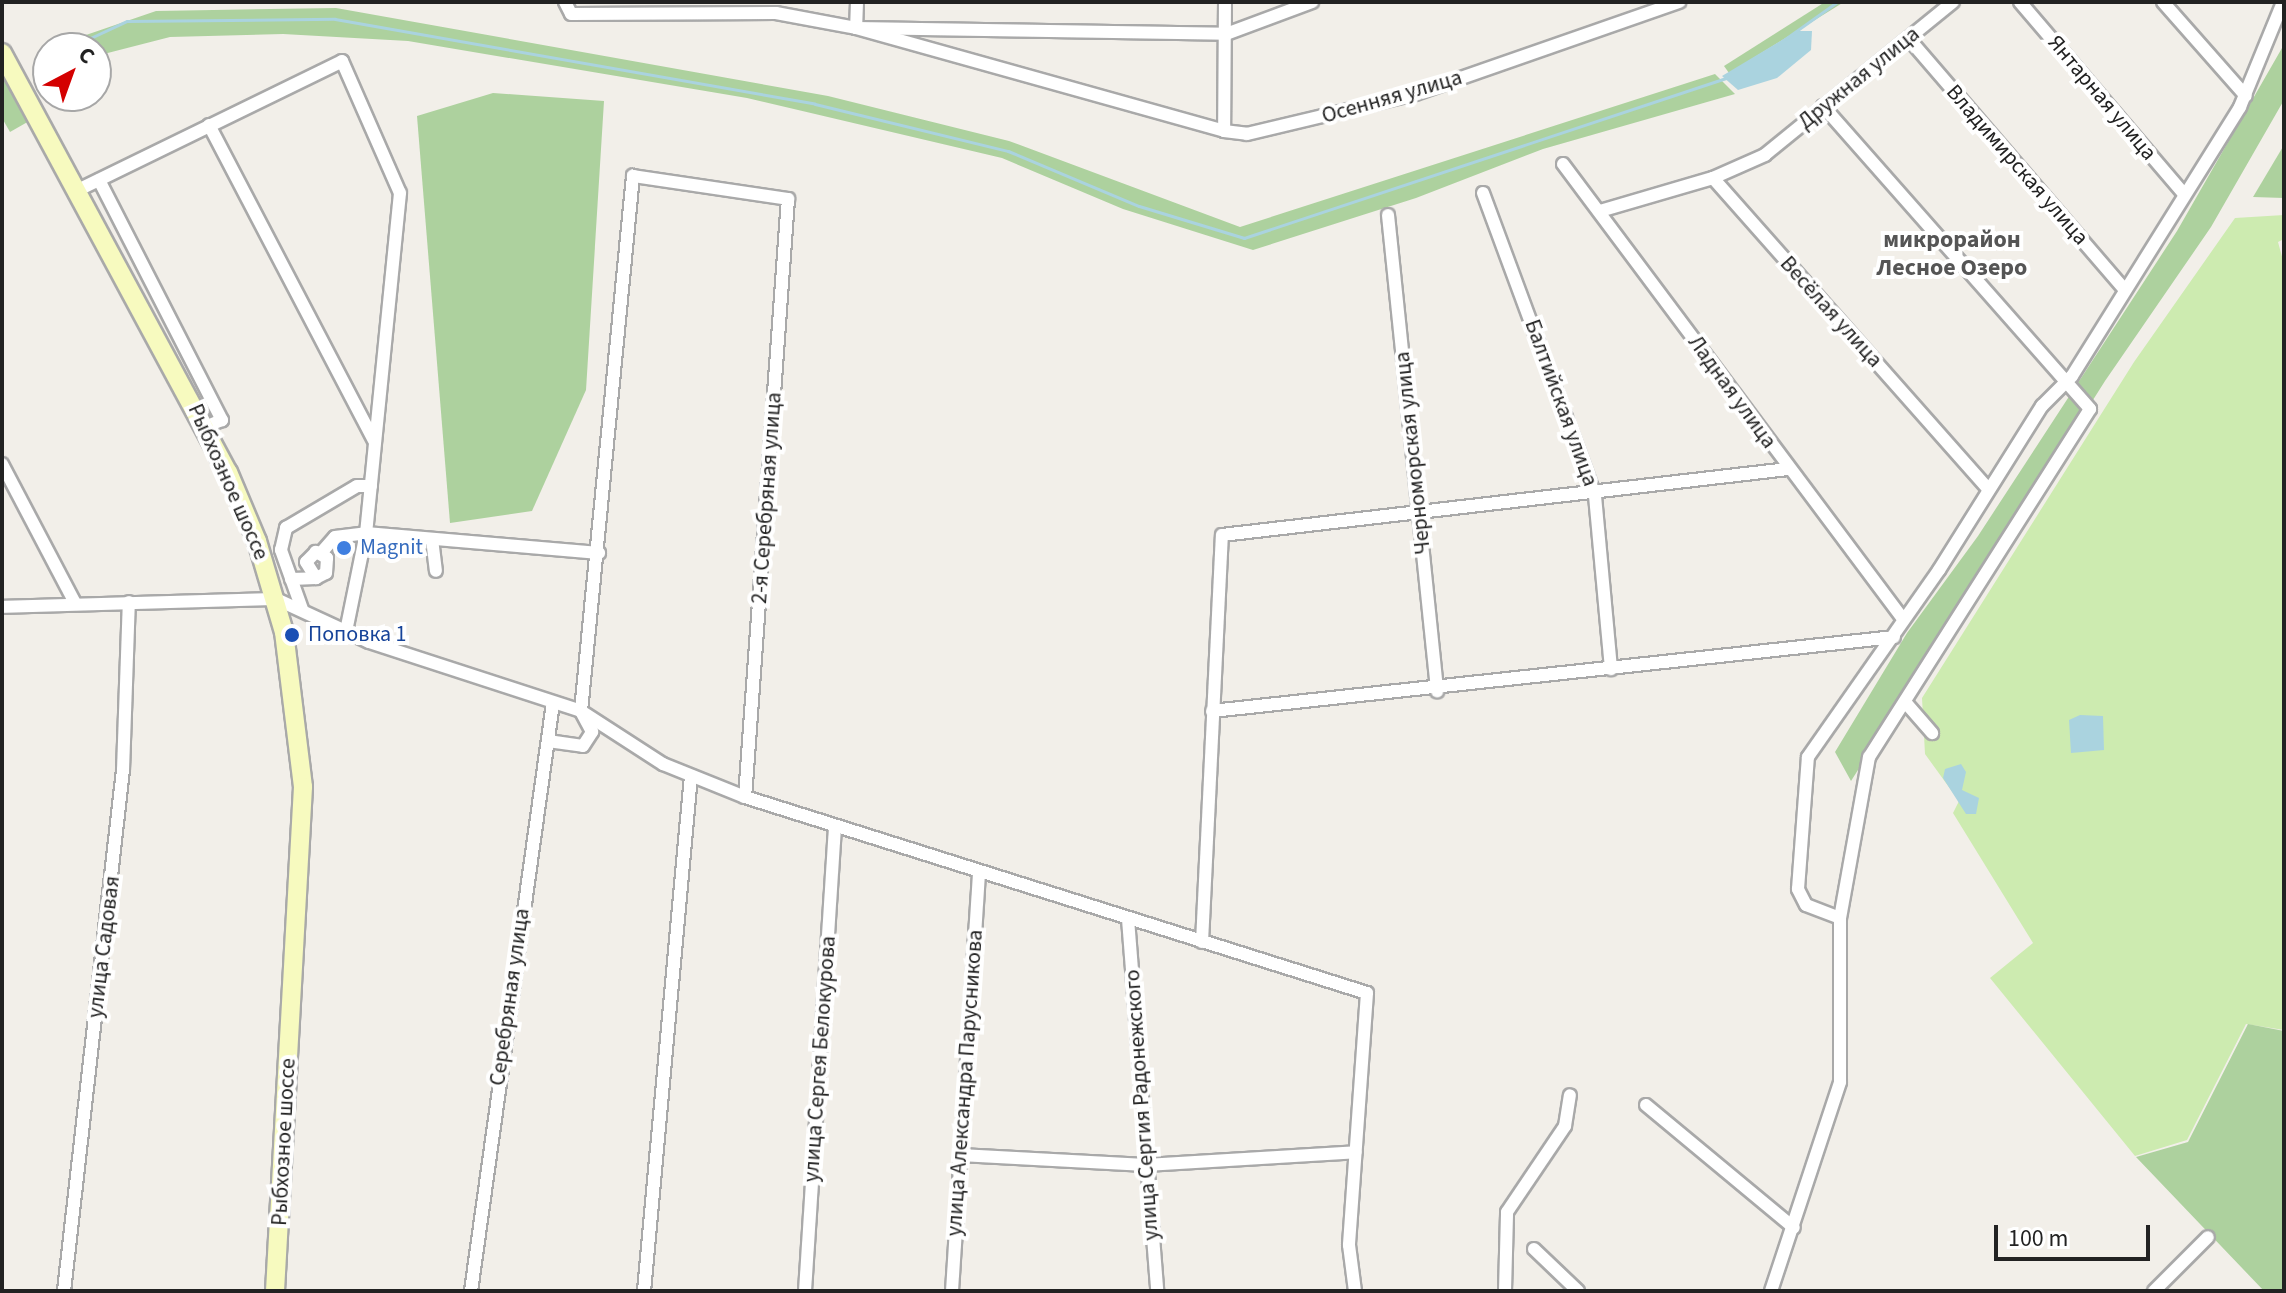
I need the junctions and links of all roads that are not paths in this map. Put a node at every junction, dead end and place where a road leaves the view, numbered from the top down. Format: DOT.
graph roads {
  1 [pos="565,2"];
  2 [pos="857,2"];
  3 [pos="1225,2"];
  4 [pos="1312,2"];
  5 [pos="1679,2"];
  6 [pos="1953,2"];
  7 [pos="2020,2"];
  8 [pos="2163,2"];
  9 [pos="2283,2"];
  10 [pos="856,28"];
  11 [pos="1226,34"];
  12 [pos="1909,39"];
  13 [pos="2,53"];
  14 [pos="2246,96"];
  15 [pos="1823,106"];
  16 [pos="209,125"];
  17 [pos="1224,131"];
  18 [pos="1563,164"];
  19 [pos="1713,178"];
  20 [pos="99,180"];
  21 [pos="76,191"];
  22 [pos="1483,193"];
  23 [pos="2184,194"];
  24 [pos="1600,211"];
  25 [pos="1388,215"];
  26 [pos="2125,290"];
  27 [pos="2067,383"];
  28 [pos="205,427"];
  29 [pos="375,443"];
  30 [pos="2,464"];
  31 [pos="1788,469"];
  32 [pos="371,486"];
  33 [pos="1987,488"];
  34 [pos="1595,496"];
  35 [pos="1420,513"];
  36 [pos="366,533"];
  37 [pos="432,539"];
  38 [pos="599,553"];
  39 [pos="436,571"];
  40 [pos="291,579"];
  41 [pos="276,599"];
  42 [pos="129,602"];
  43 [pos="75,603"];
  44 [pos="2,607"];
  45 [pos="302,609"];
  46 [pos="1903,619"];
  47 [pos="346,631"];
  48 [pos="1894,637"];
  49 [pos="1611,669"];
  50 [pos="1437,691"];
  51 [pos="553,703"];
  52 [pos="1906,703"];
  53 [pos="581,711"];
  54 [pos="1212,711"];
  55 [pos="1932,733"];
  56 [pos="548,741"];
  57 [pos="691,776"];
  58 [pos="745,797"];
  59 [pos="835,827"];
  60 [pos="979,875"];
  61 [pos="1840,918"];
  62 [pos="1128,919"];
  63 [pos="1202,942"];
  64 [pos="1570,1095"];
  65 [pos="1646,1105"];
  66 [pos="1356,1152"];
  67 [pos="960,1155"];
  68 [pos="1146,1165"];
  69 [pos="1794,1228"];
  70 [pos="2208,1237"];
  71 [pos="1534,1249"];
  72 [pos="64,1291"];
  73 [pos="275,1291"];
  74 [pos="471,1291"];
  75 [pos="644,1291"];
  76 [pos="805,1291"];
  77 [pos="952,1291"];
  78 [pos="1157,1291"];
  79 [pos="1355,1291"];
  80 [pos="1505,1291"];
  81 [pos="1578,1291"];
  82 [pos="1771,1291"];
  83 [pos="2154,1291"];
  1 -- 10 [label="street"];
  2 -- 10 [label="street"];
  3 -- 11 [label="street"];
  4 -- 11 [label="street"];
  5 -- 17 [label="street, Осенняя улица"];
  6 -- 12 [label="street, Дружная улица"];
  7 -- 23 [label="street, Янтарная улица"];
  8 -- 14 [label="street"];
  9 -- 14 [label="street"];
  10 -- 11 [label="street"];
  10 -- 17 [label="street, Осенняя улица"];
  11 -- 17 [label="street"];
  12 -- 15 [label="street, Дружная улица"];
  12 -- 26 [label="street, Владимирская улица"];
  13 -- 21 [label="street, Рыбхозное шоссе"];
  14 -- 23 [label="street"];
  15 -- 19 [label="street, Дружная улица"];
  15 -- 27 [label="street"];
  16 -- 20 [label="street"];
  16 -- 29 [label="street"];
  16 -- 29 [label="street"];
  18 -- 24 [label="street, Ладная улица"];
  19 -- 24 [label="street"];
  19 -- 33 [label="street, Весёлая улица"];
  20 -- 21 [label="street"];
  20 -- 28 [label="street"];
  21 -- 28 [label="street, Рыбхозное шоссе"];
  22 -- 34 [label="street, Балтийская улица"];
  23 -- 26 [label="street"];
  24 -- 31 [label="street, Ладная улица"];
  25 -- 35 [label="street, Черноморская улица"];
  26 -- 27 [label="street"];
  27 -- 33 [label="street"];
  27 -- 52 [label="street"];
  28 -- 41 [label="street, Рыбхозное шоссе"];
  29 -- 32 [label="street"];
  30 -- 43 [label="street"];
  31 -- 34 [label="street"];
  31 -- 46 [label="street, Ладная улица"];
  32 -- 36 [label="street"];
  32 -- 40 [label="street"];
  33 -- 46 [label="street"];
  34 -- 35 [label="street"];
  34 -- 49 [label="street, Балтийская улица"];
  35 -- 50 [label="street, Черноморская улица"];
  35 -- 54 [label="street"];
  36 -- 37 [label="street"];
  36 -- 40 [label="street"];
  36 -- 47 [label="street"];
  37 -- 38 [label="street"];
  37 -- 39 [label="street"];
  38 -- 53 [label="street"];
  38 -- 58 [label="street, 2-я Серебряная улица"];
  40 -- 45 [label="street"];
  41 -- 42 [label="street"];
  41 -- 45 [label="street"];
  41 -- 73 [label="street, Рыбхозное шоссе"];
  42 -- 43 [label="street"];
  42 -- 72 [label="street, улица Садовая"];
  43 -- 44 [label="street"];
  45 -- 47 [label="street"];
  46 -- 48 [label="street"];
  47 -- 51 [label="street"];
  48 -- 49 [label="street"];
  48 -- 61 [label="street"];
  49 -- 50 [label="street"];
  50 -- 54 [label="street"];
  51 -- 53 [label="street"];
  51 -- 56 [label="street, Серебряная улица"];
  52 -- 55 [label="street"];
  52 -- 61 [label="street"];
  53 -- 56 [label="street"];
  53 -- 57 [label="street"];
  54 -- 63 [label="street"];
  56 -- 74 [label="street, Серебряная улица"];
  57 -- 58 [label="street"];
  57 -- 75 [label="street"];
  58 -- 59 [label="street"];
  59 -- 60 [label="street"];
  59 -- 76 [label="street, улица Сергея Белокурова"];
  60 -- 62 [label="street"];
  60 -- 67 [label="street, улица Александра Парусникова"];
  61 -- 69 [label="street"];
  62 -- 63 [label="street"];
  62 -- 68 [label="street, улица Сергия Радонежского"];
  63 -- 66 [label="street"];
  64 -- 80 [label="street"];
  65 -- 69 [label="street"];
  66 -- 68 [label="street"];
  66 -- 79 [label="street"];
  67 -- 68 [label="street"];
  67 -- 77 [label="street, улица Александра Парусникова"];
  68 -- 78 [label="street, улица Сергия Радонежского"];
  69 -- 82 [label="street"];
  70 -- 83 [label="street"];
  71 -- 81 [label="street"];
}
